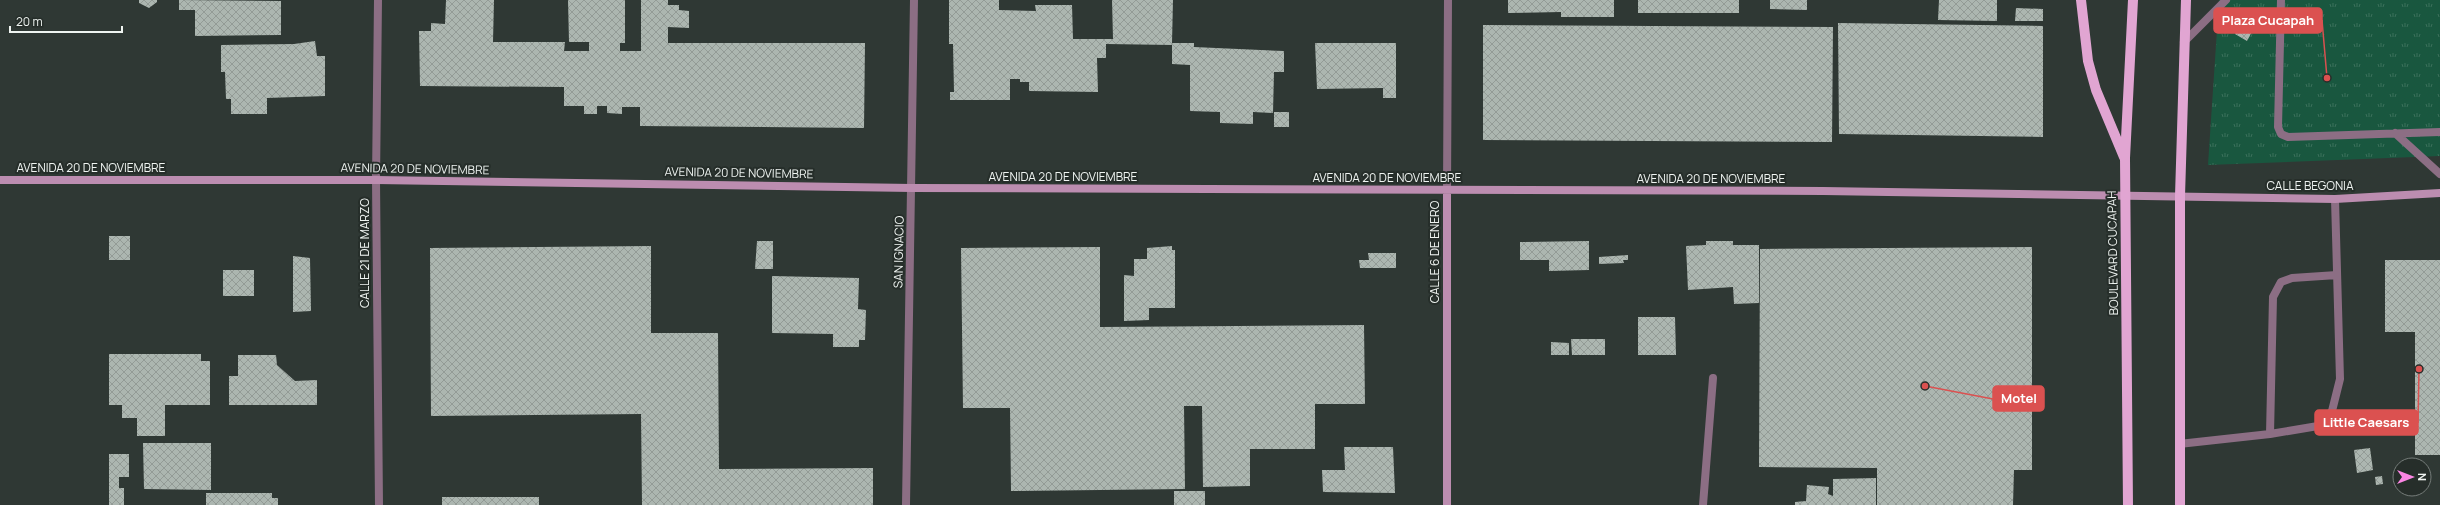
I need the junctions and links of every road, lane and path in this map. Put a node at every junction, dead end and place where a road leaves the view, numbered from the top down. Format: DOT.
graph roads {
  1 [pos="378,0"];
  2 [pos="914,0"];
  3 [pos="1448,0"];
  4 [pos="2081,0"];
  5 [pos="2133,0"];
  6 [pos="2186,0"];
  7 [pos="2226,0"];
  8 [pos="2281,0"];
  9 [pos="2184,42"];
  10 [pos="2395,132"];
  11 [pos="2440,132"];
  12 [pos="2125,158"];
  13 [pos="2440,174"];
  14 [pos="0,180"];
  15 [pos="376,180"];
  16 [pos="912,188"];
  17 [pos="1447,190"];
  18 [pos="2440,193"];
  19 [pos="2126,196"];
  20 [pos="2180,196"];
  21 [pos="2335,199"];
  22 [pos="2337,275"];
  23 [pos="1713,378"];
  24 [pos="2270,434"];
  25 [pos="2179,444"];
  26 [pos="379,505"];
  27 [pos="906,505"];
  28 [pos="1447,505"];
  29 [pos="1703,505"];
  30 [pos="2128,505"];
  31 [pos="2180,505"];
  1 -- 15 [label="street, CALLE 21 DE MARZO"];
  2 -- 16 [label="street, SAN IGNACIO"];
  3 -- 17 [label="street, CALLE 6 DE ENERO"];
  4 -- 12 [label="main road"];
  5 -- 12 [label="main road, BOULEVARD CUCAPAH"];
  6 -- 9 [label="main road"];
  7 -- 9 [label="street"];
  8 -- 10 [label="street"];
  9 -- 20 [label="main road"];
  10 -- 11 [label="street"];
  10 -- 13 [label="street"];
  12 -- 19 [label="main road, BOULEVARD CUCAPAH"];
  14 -- 15 [label="main road, AVENIDA 20 DE NOVIEMBRE"];
  15 -- 16 [label="main road, AVENIDA 20 DE NOVIEMBRE"];
  15 -- 26 [label="street, CALLE 21 DE MARZO"];
  16 -- 17 [label="main road, AVENIDA 20 DE NOVIEMBRE"];
  16 -- 27 [label="street, SAN IGNACIO"];
  17 -- 19 [label="main road, AVENIDA 20 DE NOVIEMBRE"];
  17 -- 28 [label="main road, CALLE 6 DE ENERO"];
  18 -- 21 [label="main road, CALLE BEGONIA"];
  19 -- 20 [label="main road, AVENIDA 20 DE NOVIEMBRE"];
  19 -- 30 [label="main road, BOULEVARD CUCAPAH"];
  20 -- 21 [label="main road, CALLE BEGONIA"];
  20 -- 25 [label="main road"];
  21 -- 22 [label="street"];
  22 -- 24 [label="street"];
  22 -- 24 [label="street"];
  23 -- 29 [label="street"];
  24 -- 25 [label="street"];
  25 -- 31 [label="main road"];
}
